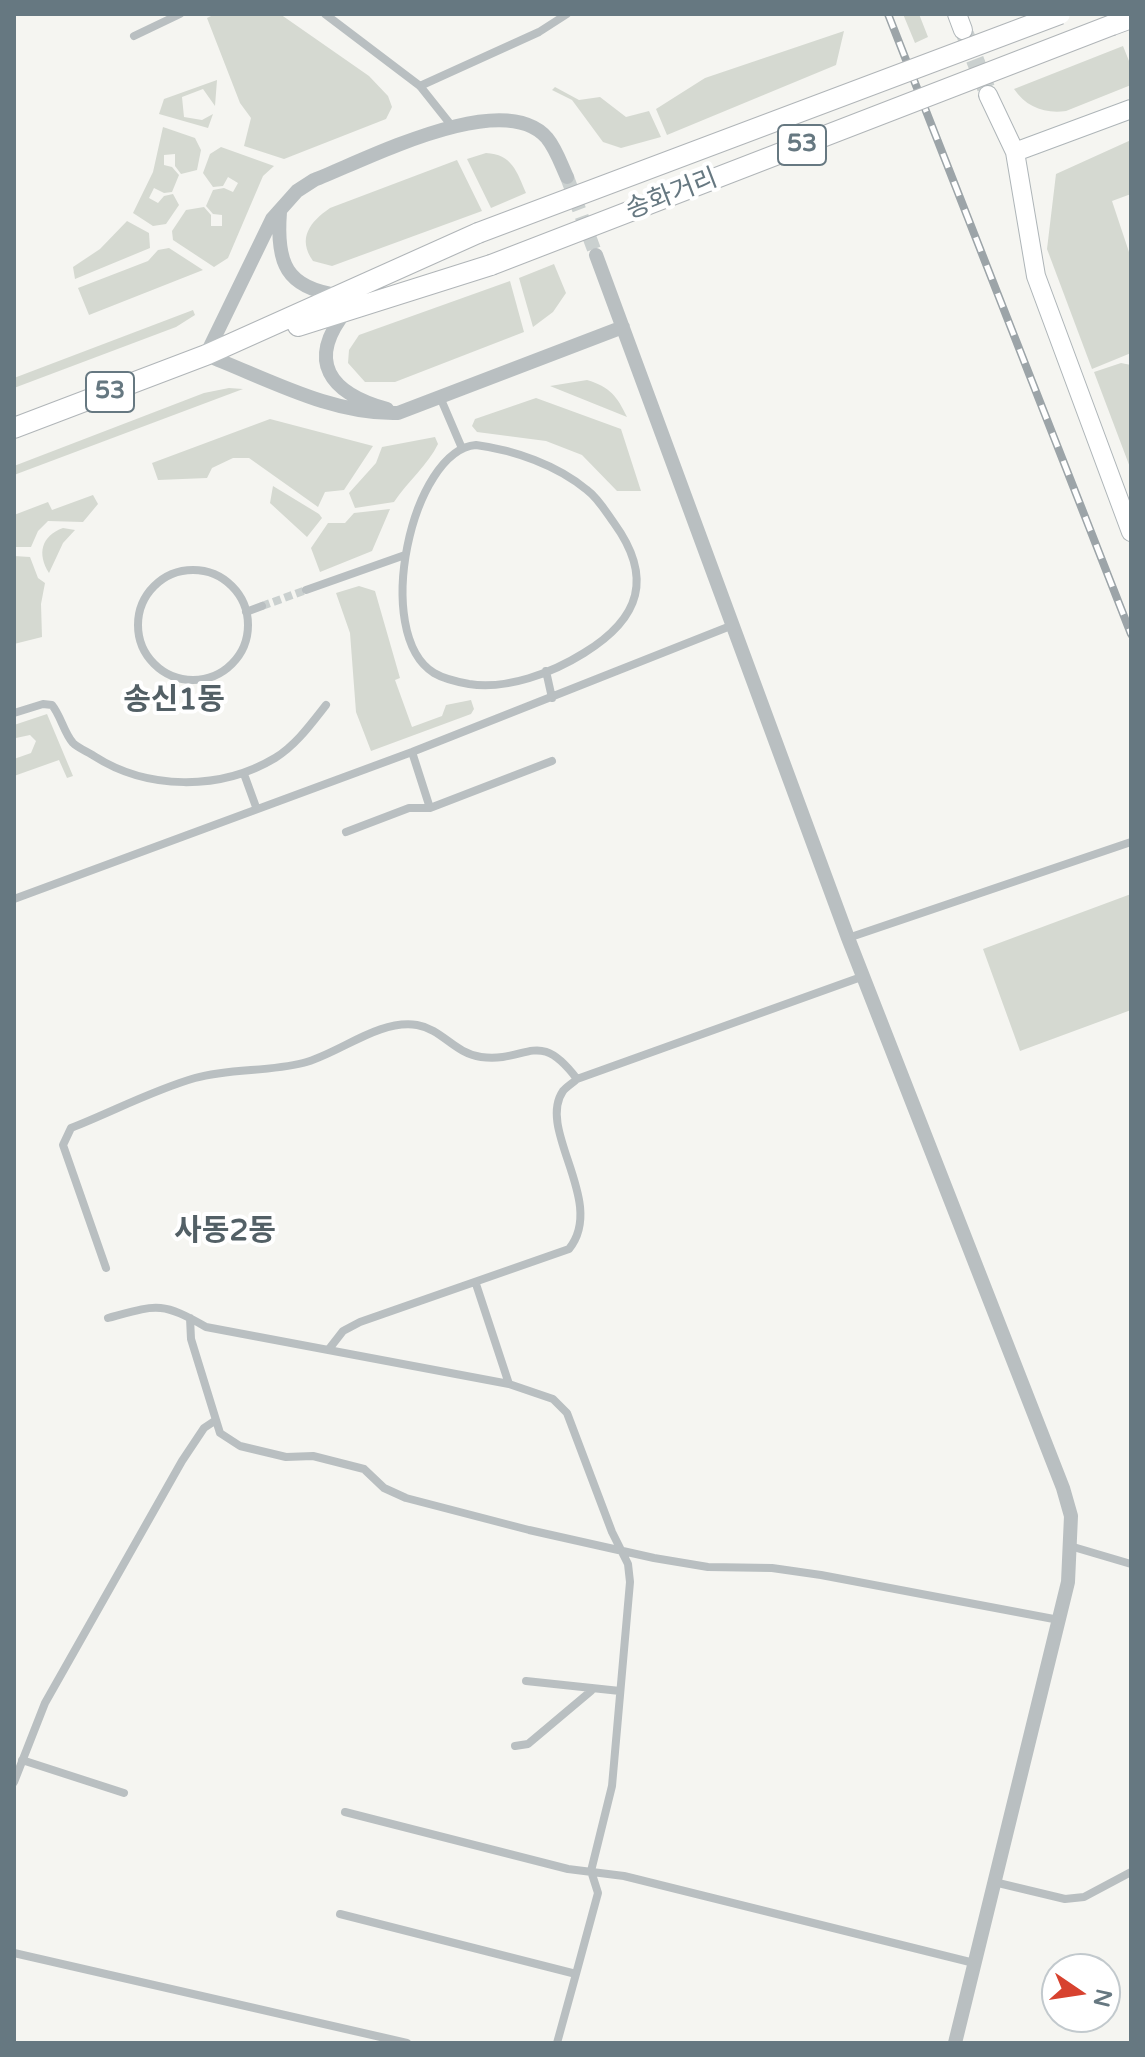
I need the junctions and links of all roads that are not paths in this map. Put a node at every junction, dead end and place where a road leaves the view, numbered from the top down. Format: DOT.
graph roads {
  1 [pos="180,14"];
  2 [pos="325,14"];
  3 [pos="567,14"];
  4 [pos="1060,14"];
  5 [pos="1121,22"];
  6 [pos="134,36"];
  7 [pos="420,86"];
  8 [pos="988,95"];
  9 [pos="1131,109"];
  10 [pos="451,125"];
  11 [pos="1015,152"];
  12 [pos="567,177"];
  13 [pos="280,208"];
  14 [pos="596,255"];
  15 [pos="343,303"];
  16 [pos="623,327"];
  17 [pos="206,355"];
  18 [pos="440,396"];
  19 [pos="398,413"];
  20 [pos="14,428"];
  21 [pos="461,446"];
  22 [pos="1131,532"];
  23 [pos="405,555"];
  24 [pos="306,590"];
  25 [pos="262,606"];
  26 [pos="246,612"];
  27 [pos="733,625"];
  28 [pos="546,671"];
  29 [pos="552,698"];
  30 [pos="326,705"];
  31 [pos="14,713"];
  32 [pos="412,752"];
  33 [pos="552,761"];
  34 [pos="244,774"];
  35 [pos="256,807"];
  36 [pos="430,808"];
  37 [pos="346,832"];
  38 [pos="1131,842"];
  39 [pos="14,899"];
  40 [pos="848,938"];
  41 [pos="864,976"];
  42 [pos="577,1079"];
  43 [pos="106,1268"];
  44 [pos="476,1284"];
  45 [pos="108,1318"];
  46 [pos="190,1318"];
  47 [pos="329,1349"];
  48 [pos="509,1384"];
  49 [pos="216,1420"];
  50 [pos="1070,1546"];
  51 [pos="621,1548"];
  52 [pos="1131,1564"];
  53 [pos="1059,1620"];
  54 [pos="526,1681"];
  55 [pos="591,1691"];
  56 [pos="620,1691"];
  57 [pos="515,1746"];
  58 [pos="22,1760"];
  59 [pos="14,1782"];
  60 [pos="124,1793"];
  61 [pos="345,1812"];
  62 [pos="591,1871"];
  63 [pos="1131,1872"];
  64 [pos="994,1882"];
  65 [pos="340,1914"];
  66 [pos="14,1953"];
  67 [pos="974,1963"];
  68 [pos="576,1974"];
  69 [pos="407,2043"];
  70 [pos="557,2043"];
  71 [pos="955,2043"];
  1 -- 6 [label="street"];
  2 -- 7 [label="street"];
  3 -- 7 [label="street"];
  4 -- 15 [label="main road, 송화거리 / 53, bridge"];
  5 -- 15 [label="main road, 송화거리 / 53, bridge"];
  7 -- 10 [label="street"];
  8 -- 11 [label="main road"];
  9 -- 11 [label="main road"];
  10 -- 12 [label="street"];
  10 -- 13 [label="street"];
  11 -- 22 [label="main road"];
  13 -- 15 [label="street"];
  13 -- 17 [label="street"];
  14 -- 16 [label="street"];
  15 -- 17 [label="main road, 송화거리 / 53"];
  15 -- 19 [label="street"];
  16 -- 18 [label="street"];
  16 -- 27 [label="street"];
  17 -- 19 [label="street"];
  17 -- 20 [label="main road, 송화거리 / 53"];
  18 -- 19 [label="street"];
  18 -- 21 [label="street"];
  21 -- 23 [label="street"];
  21 -- 28 [label="street"];
  23 -- 24 [label="street"];
  23 -- 28 [label="street"];
  25 -- 26 [label="street"];
  26 -- 26 [label="street"];
  27 -- 29 [label="street"];
  27 -- 40 [label="street"];
  28 -- 29 [label="street"];
  29 -- 32 [label="street"];
  30 -- 34 [label="street"];
  31 -- 34 [label="street"];
  32 -- 35 [label="street"];
  32 -- 36 [label="street"];
  33 -- 36 [label="street"];
  34 -- 35 [label="street"];
  35 -- 39 [label="street"];
  36 -- 37 [label="street"];
  38 -- 40 [label="street"];
  40 -- 41 [label="street"];
  41 -- 42 [label="street"];
  41 -- 50 [label="street"];
  42 -- 43 [label="street"];
  42 -- 44 [label="street"];
  44 -- 47 [label="street"];
  44 -- 48 [label="street"];
  45 -- 46 [label="street"];
  46 -- 47 [label="street"];
  46 -- 49 [label="street"];
  47 -- 48 [label="street"];
  48 -- 51 [label="street"];
  49 -- 51 [label="street"];
  49 -- 58 [label="street"];
  50 -- 52 [label="street"];
  50 -- 53 [label="street"];
  51 -- 53 [label="street"];
  51 -- 56 [label="street"];
  53 -- 64 [label="street"];
  54 -- 55 [label="street"];
  55 -- 56 [label="street"];
  55 -- 57 [label="street"];
  56 -- 62 [label="street"];
  58 -- 59 [label="street"];
  58 -- 60 [label="street"];
  61 -- 62 [label="street"];
  62 -- 67 [label="street"];
  62 -- 68 [label="street"];
  63 -- 64 [label="street"];
  64 -- 67 [label="street"];
  65 -- 68 [label="street"];
  66 -- 69 [label="street"];
  67 -- 71 [label="street"];
  68 -- 70 [label="street"];
}
